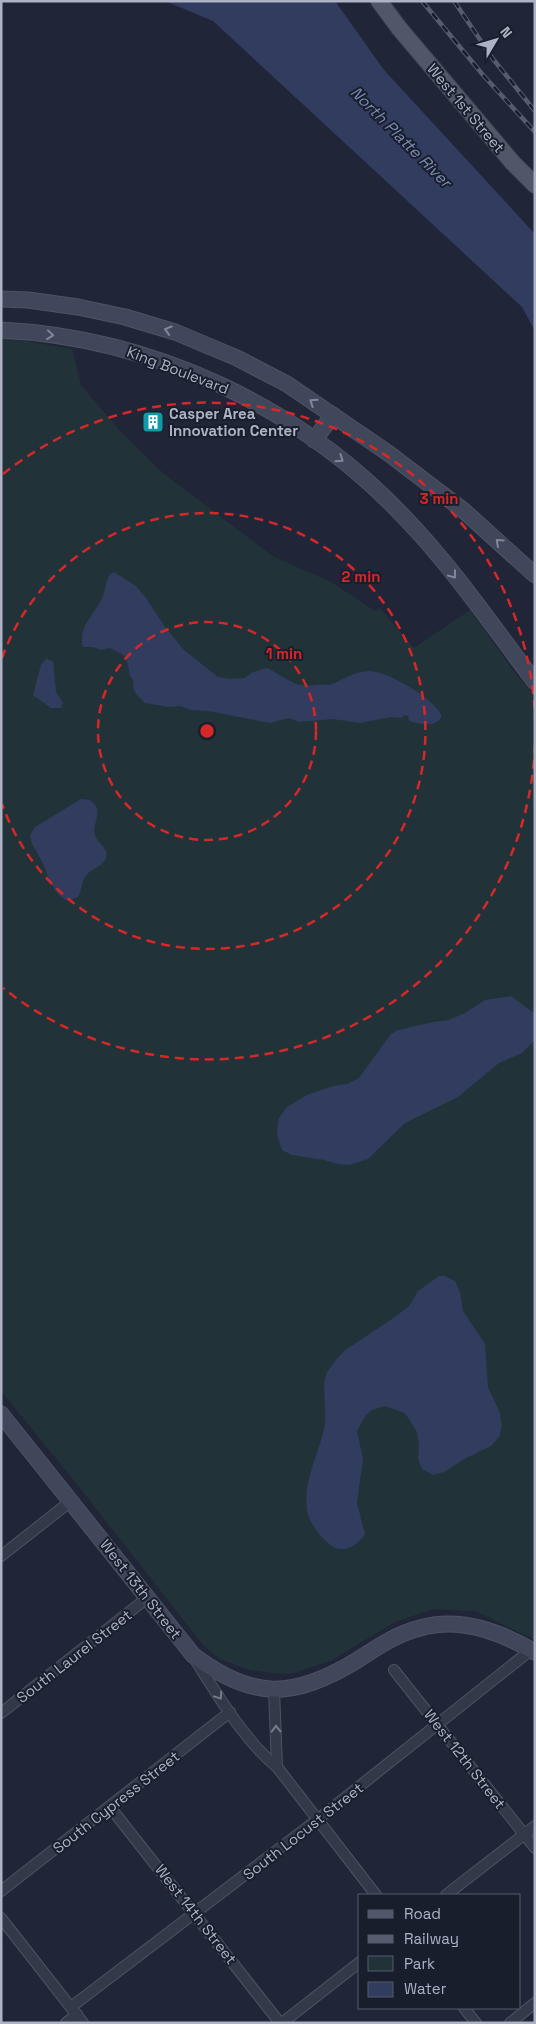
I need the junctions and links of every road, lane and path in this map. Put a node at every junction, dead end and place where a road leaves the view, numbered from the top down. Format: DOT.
graph roads {
  1 [pos="379,1"];
  2 [pos="535,185"];
  3 [pos="1,299"];
  4 [pos="1,330"];
  5 [pos="333,415"];
  6 [pos="314,440"];
  7 [pos="535,575"];
  8 [pos="535,682"];
  9 [pos="1,1414"];
  10 [pos="71,1501"];
  11 [pos="1,1556"];
  12 [pos="147,1598"];
  13 [pos="533,1651"];
  14 [pos="193,1655"];
  15 [pos="394,1670"];
  16 [pos="274,1690"];
  17 [pos="230,1712"];
  18 [pos="1,1713"];
  19 [pos="438,1725"];
  20 [pos="277,1767"];
  21 [pos="110,1807"];
  22 [pos="317,1820"];
  23 [pos="535,1826"];
  24 [pos="524,1834"];
  25 [pos="535,1848"];
  26 [pos="1,1891"];
  27 [pos="375,1894"];
  28 [pos="447,1894"];
  29 [pos="196,1914"];
  30 [pos="2,1919"];
  31 [pos="358,1964"];
  32 [pos="535,2003"];
  33 [pos="465,2009"];
  34 [pos="77,2015"];
  35 [pos="66,2023"];
  36 [pos="281,2023"];
  37 [pos="476,2023"];
  38 [pos="510,2023"];
  1 -- 2 [label="main road, West 1st Street"];
  5 -- 3 [label="street, King Boulevard, one-way"];
  4 -- 6 [label="street, King Boulevard, one-way"];
  5 -- 6 [label="street"];
  7 -- 5 [label="street, King Boulevard, one-way"];
  6 -- 8 [label="street, King Boulevard, one-way"];
  9 -- 10 [label="street, West 13th Street"];
  10 -- 11 [label="street"];
  10 -- 12 [label="street, West 13th Street"];
  12 -- 14 [label="street, West 13th Street"];
  12 -- 18 [label="street, South Laurel Street"];
  13 -- 16 [label="street"];
  13 -- 19 [label="street, South Locust Street"];
  14 -- 16 [label="street"];
  14 -- 17 [label="street, West 13th Street, one-way"];
  15 -- 19 [label="street, West 12th Street"];
  20 -- 16 [label="street, one-way"];
  17 -- 20 [label="street, West 13th Street"];
  17 -- 21 [label="street, South Cypress Street"];
  19 -- 22 [label="street, South Locust Street"];
  19 -- 24 [label="street, West 12th Street"];
  20 -- 22 [label="street, West 13th Street"];
  21 -- 26 [label="street, South Cypress Street"];
  21 -- 29 [label="street, West 14th Street"];
  22 -- 27 [label="street, West 13th Street"];
  22 -- 29 [label="street, South Locust Street"];
  23 -- 24 [label="street"];
  24 -- 25 [label="street, West 12th Street"];
  24 -- 28 [label="street"];
  29 -- 34 [label="street, South Locust Street"];
  29 -- 36 [label="street, West 14th Street"];
  30 -- 34 [label="street"];
  31 -- 36 [label="street"];
  32 -- 38 [label="street"];
  33 -- 37 [label="street"];
  34 -- 35 [label="street, South Locust Street"];
}
